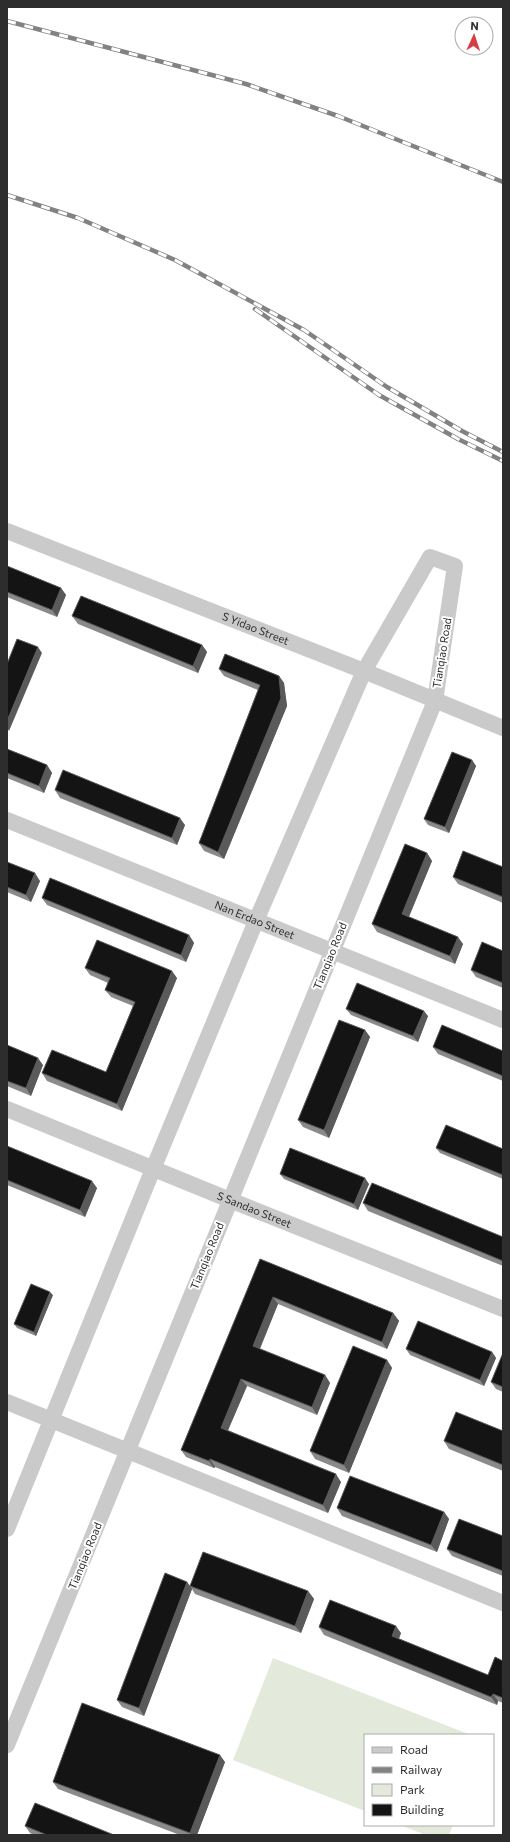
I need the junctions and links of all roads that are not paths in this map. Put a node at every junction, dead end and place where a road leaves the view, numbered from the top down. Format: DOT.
graph roads {
  1 [pos="7,531"];
  2 [pos="364,672"];
  3 [pos="435,701"];
  4 [pos="503,728"];
  5 [pos="7,820"];
  6 [pos="256,921"];
  7 [pos="331,952"];
  8 [pos="503,1020"];
  9 [pos="7,1109"];
  10 [pos="153,1169"];
  11 [pos="230,1200"];
  12 [pos="503,1309"];
  13 [pos="7,1402"];
  14 [pos="52,1420"];
  15 [pos="128,1450"];
  16 [pos="7,1529"];
  17 [pos="503,1603"];
  18 [pos="7,1745"];
  1 -- 2 [label="street, S Yidao Street"];
  2 -- 3 [label="street, S Yidao Street"];
  2 -- 3 [label="street, Tianqiao Road"];
  2 -- 6 [label="street, Tianqiao Road"];
  3 -- 4 [label="street, S Yidao Street"];
  3 -- 7 [label="street, Tianqiao Road"];
  5 -- 6 [label="street, Nan Erdao Street"];
  6 -- 7 [label="street, Nan Erdao Street"];
  6 -- 10 [label="street, Tianqiao Road"];
  7 -- 8 [label="street, Nan Erdao Street"];
  7 -- 11 [label="street, Tianqiao Road"];
  9 -- 10 [label="street, S Sandao Street"];
  10 -- 11 [label="street, S Sandao Street"];
  10 -- 14 [label="street, Tianqiao Road"];
  11 -- 12 [label="street, S Sandao Street"];
  11 -- 15 [label="street, Tianqiao Road"];
  13 -- 14 [label="street"];
  14 -- 15 [label="street"];
  14 -- 16 [label="street, Tianqiao Road"];
  15 -- 17 [label="street"];
  15 -- 18 [label="street, Tianqiao Road"];
}
